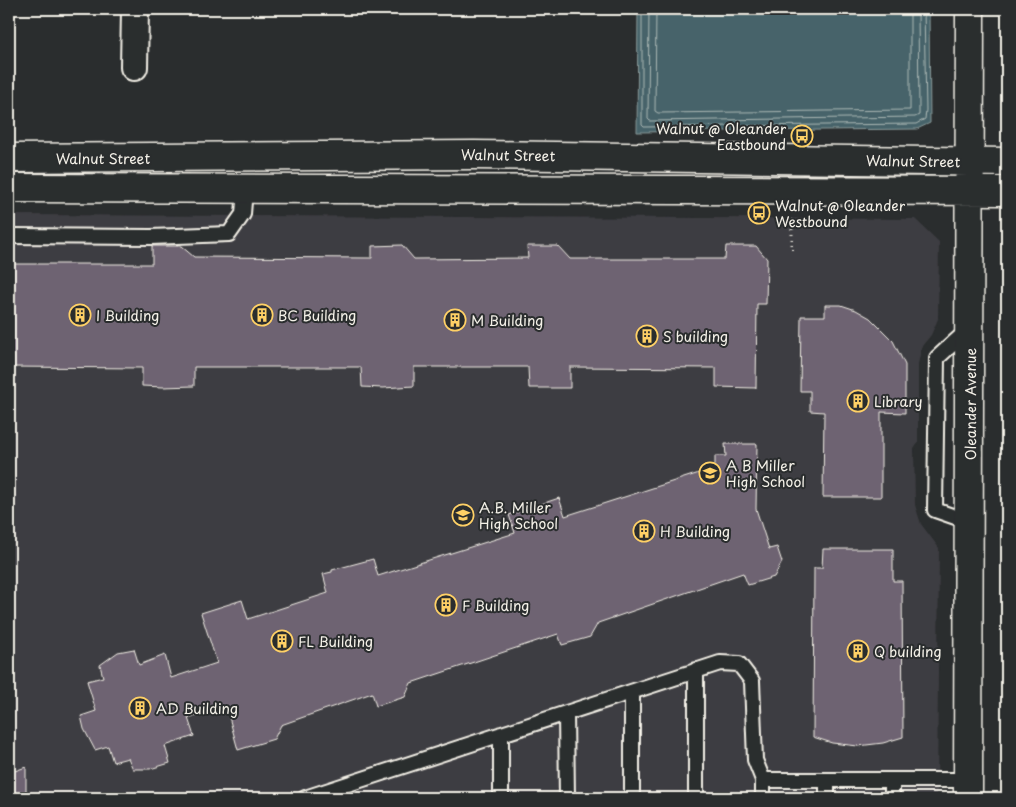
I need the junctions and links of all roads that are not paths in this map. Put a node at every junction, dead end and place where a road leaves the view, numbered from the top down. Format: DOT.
graph roads {
  1 [pos="135,9"];
  2 [pos="970,9"];
  3 [pos="134,67"];
  4 [pos="9,158"];
  5 [pos="970,162"];
  6 [pos="1007,162"];
  7 [pos="9,188"];
  8 [pos="245,189"];
  9 [pos="1007,190"];
  10 [pos="970,191"];
  11 [pos="9,236"];
  12 [pos="969,328"];
  13 [pos="970,518"];
  14 [pos="696,670"];
  15 [pos="632,692"];
  16 [pos="566,713"];
  17 [pos="501,734"];
  18 [pos="763,780"];
  19 [pos="827,780"];
  20 [pos="892,780"];
  21 [pos="968,789"];
  22 [pos="305,798"];
  23 [pos="501,798"];
  24 [pos="567,798"];
  25 [pos="632,798"];
  26 [pos="696,798"];
  27 [pos="763,798"];
  28 [pos="827,798"];
  29 [pos="892,798"];
  1 -- 3 [label="street"];
  2 -- 5 [label="street, Oleander Avenue"];
  4 -- 5 [label="street, Walnut Street"];
  5 -- 6 [label="street, Walnut Street"];
  5 -- 10 [label="street, Oleander Avenue"];
  7 -- 8 [label="street"];
  8 -- 10 [label="street"];
  8 -- 11 [label="lane"];
  9 -- 10 [label="street"];
  10 -- 12 [label="street, Oleander Avenue"];
  12 -- 13 [label="street, Oleander Avenue"];
  12 -- 13 [label="lane"];
  13 -- 21 [label="street, Oleander Avenue"];
  14 -- 15 [label="lane"];
  14 -- 18 [label="lane"];
  14 -- 26 [label="lane"];
  15 -- 16 [label="lane"];
  15 -- 25 [label="lane"];
  16 -- 17 [label="lane"];
  16 -- 24 [label="lane"];
  17 -- 22 [label="lane"];
  17 -- 23 [label="lane"];
  18 -- 19 [label="lane"];
  18 -- 27 [label="lane"];
  19 -- 20 [label="lane"];
  19 -- 28 [label="lane"];
  20 -- 21 [label="lane"];
  20 -- 29 [label="lane"];
}
